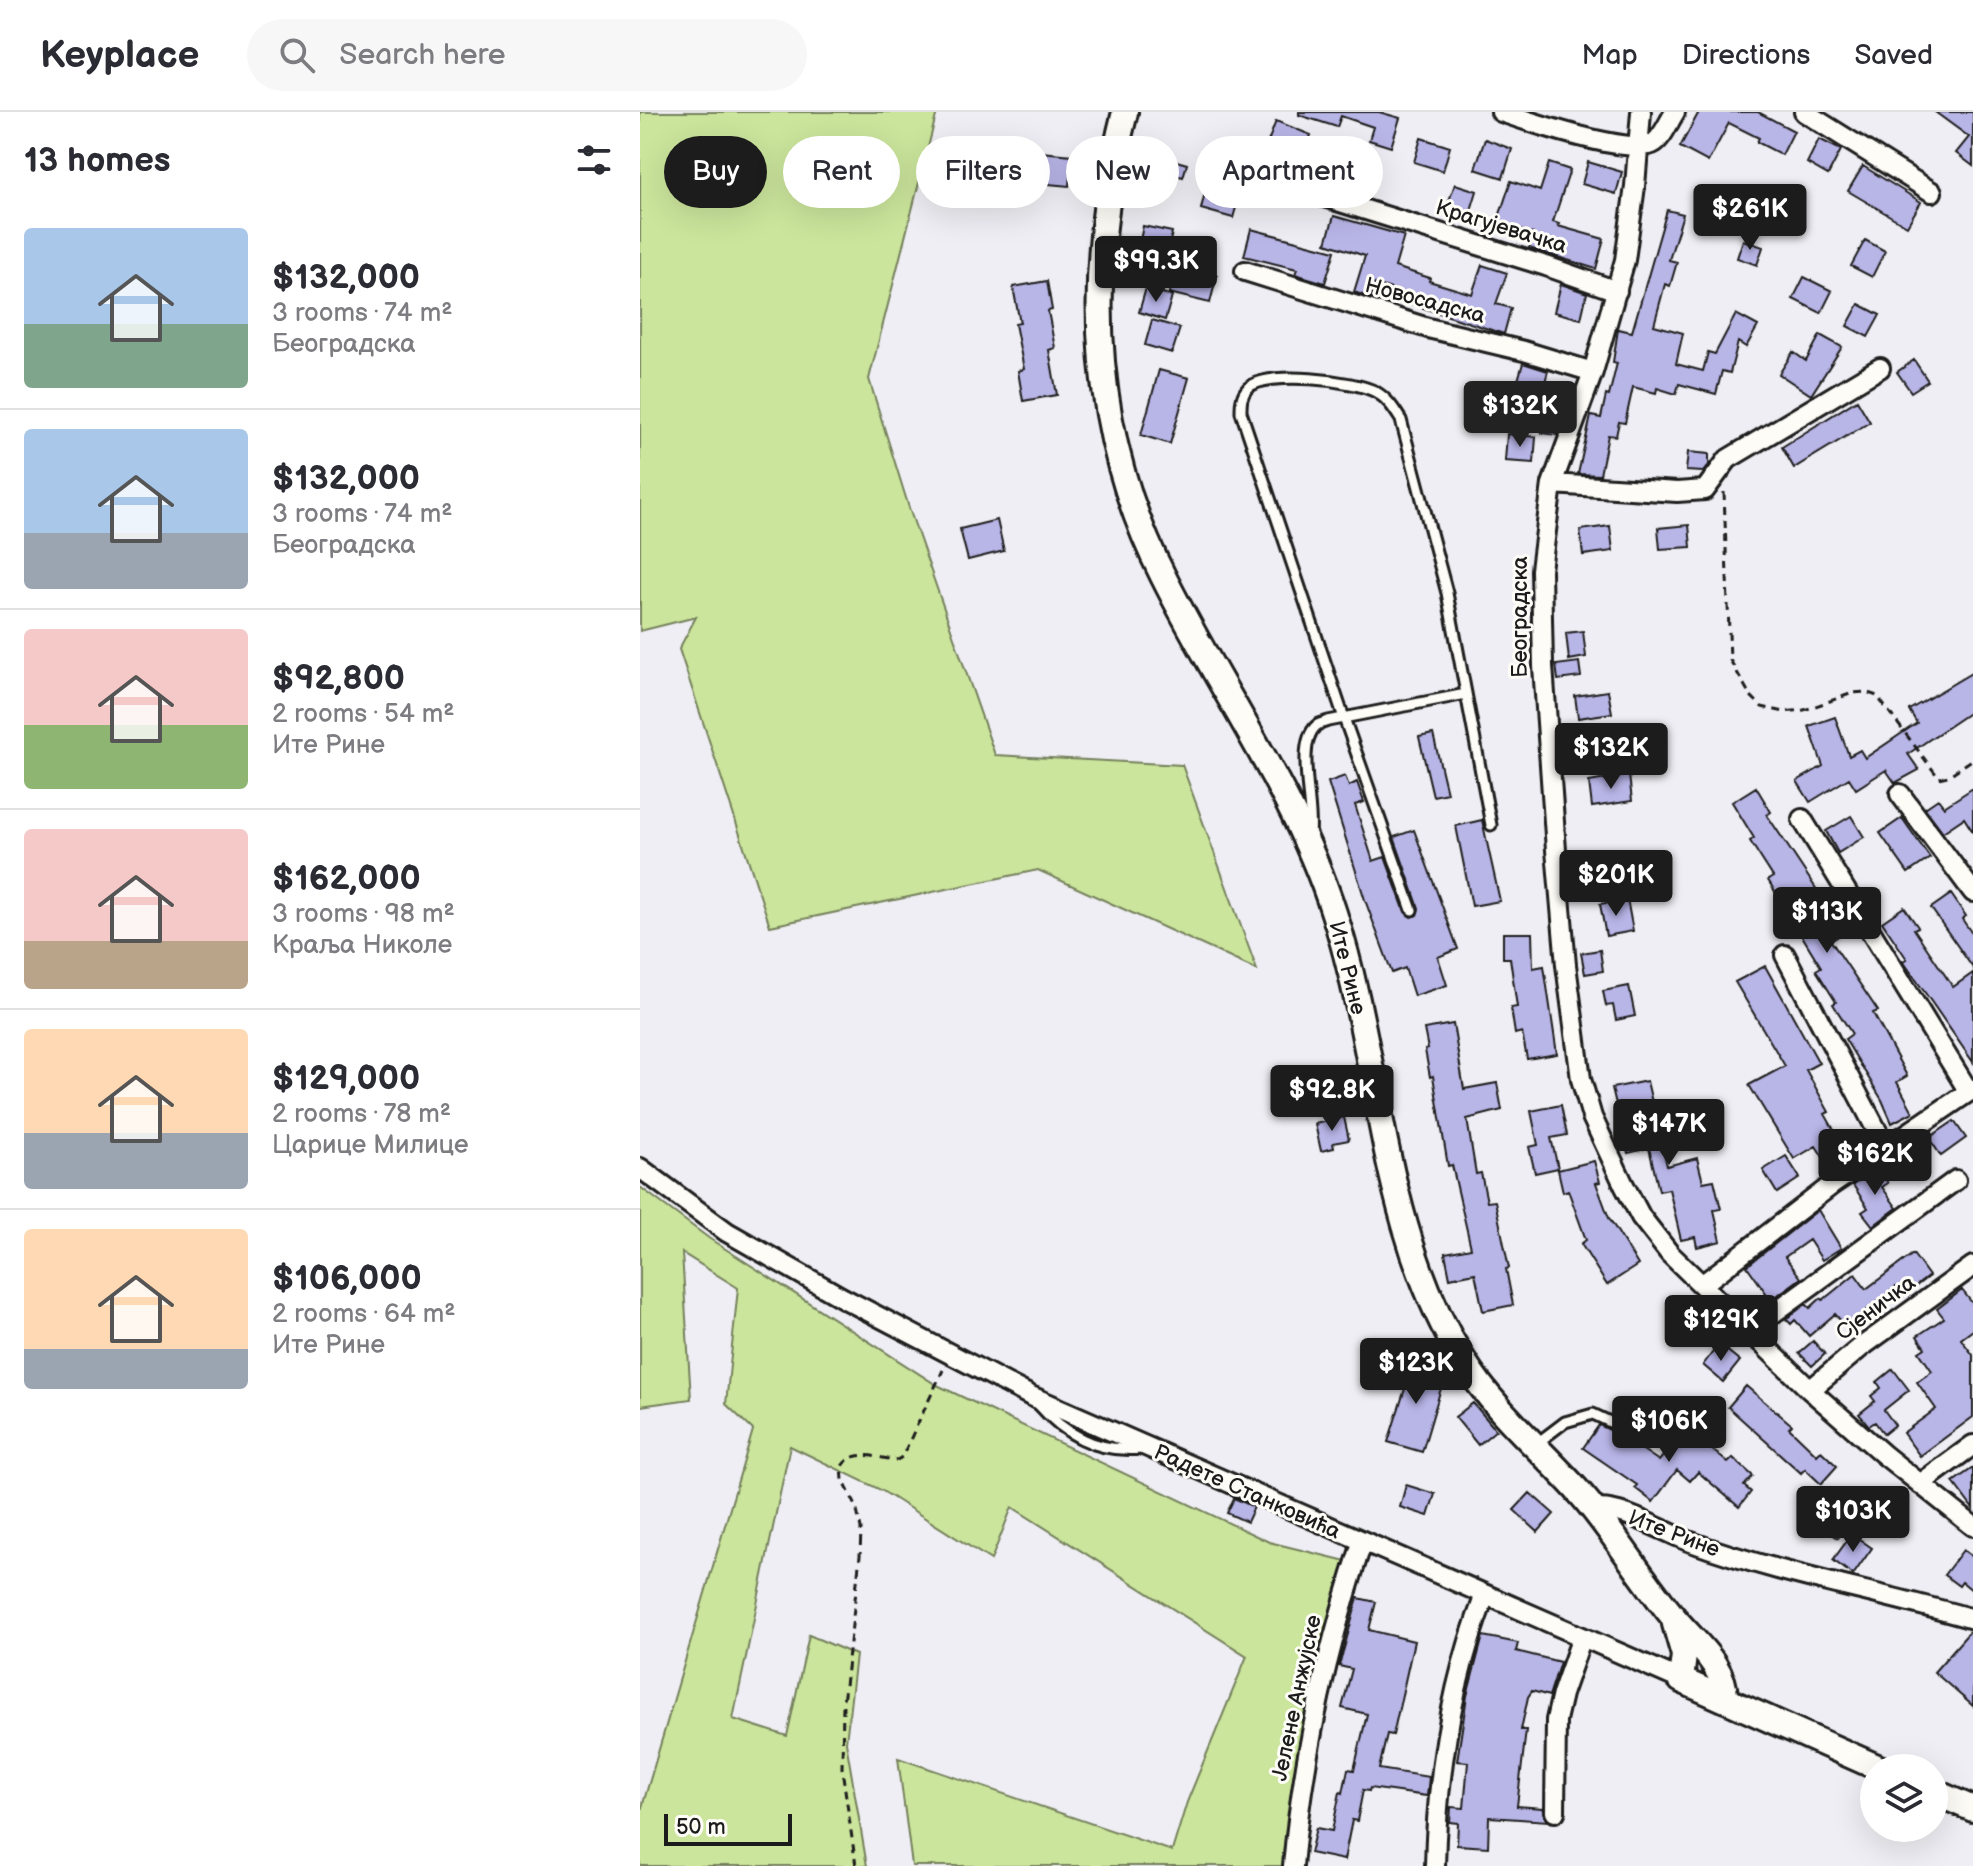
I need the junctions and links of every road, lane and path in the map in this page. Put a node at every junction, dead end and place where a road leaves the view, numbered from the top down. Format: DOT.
graph roads {
  1 [pos="1125,112"];
  2 [pos="1501,112"];
  3 [pos="1641,112"];
  4 [pos="1675,112"];
  5 [pos="1804,112"];
  6 [pos="1640,148"];
  7 [pos="1932,192"];
  8 [pos="1359,208"];
  9 [pos="1245,271"];
  10 [pos="1617,291"];
  11 [pos="1880,368"];
  12 [pos="1593,372"];
  13 [pos="1723,465"];
  14 [pos="1552,484"];
  15 [pos="1466,694"];
  16 [pos="1344,718"];
  17 [pos="1973,759"];
  18 [pos="1900,794"];
  19 [pos="1802,819"];
  20 [pos="1491,825"];
  21 [pos="1307,840"];
  22 [pos="1973,892"];
  23 [pos="1412,910"];
  24 [pos="1785,955"];
  25 [pos="1971,1090"];
  26 [pos="1886,1148"];
  27 [pos="640,1168"];
  28 [pos="1956,1180"];
  29 [pos="1973,1266"];
  30 [pos="1703,1284"];
  31 [pos="1749,1331"];
  32 [pos="950,1355"];
  33 [pos="1810,1390"];
  34 [pos="1627,1430"];
  35 [pos="1973,1445"];
  36 [pos="1533,1446"];
  37 [pos="1920,1484"];
  38 [pos="1594,1510"];
  39 [pos="1973,1526"];
  40 [pos="1362,1543"];
  41 [pos="1485,1595"];
  42 [pos="1672,1616"];
  43 [pos="1973,1619"];
  44 [pos="1582,1637"];
  45 [pos="1681,1680"];
  46 [pos="1725,1699"];
  47 [pos="1860,1759"];
  48 [pos="1948,1798"];
  49 [pos="1973,1809"];
  50 [pos="1555,1812"];
  51 [pos="856,1866"];
  52 [pos="1293,1866"];
  53 [pos="1435,1866"];
  1 -- 21 [label="street, Ите Рине"];
  2 -- 6 [label="street"];
  3 -- 6 [label="street, Београдска"];
  4 -- 6 [label="street"];
  5 -- 7 [label="street"];
  6 -- 10 [label="street, Београдска"];
  8 -- 10 [label="street, Крагујевачка"];
  9 -- 12 [label="street, Новосадска"];
  10 -- 12 [label="street, Београдска"];
  11 -- 13 [label="street"];
  12 -- 14 [label="street, Београдска"];
  13 -- 14 [label="street"];
  13 -- 17 [label="path"];
  14 -- 30 [label="street, Београдска"];
  15 -- 16 [label="lane"];
  15 -- 16 [label="lane"];
  15 -- 20 [label="lane"];
  16 -- 21 [label="lane"];
  16 -- 23 [label="lane"];
  18 -- 22 [label="street"];
  19 -- 25 [label="street"];
  21 -- 36 [label="street, Ите Рине"];
  24 -- 26 [label="street"];
  25 -- 26 [label="street"];
  26 -- 30 [label="street"];
  27 -- 32 [label="street, Радете Станковића"];
  28 -- 31 [label="street"];
  29 -- 33 [label="street, Сјеничка"];
  30 -- 31 [label="street, Београдска"];
  31 -- 33 [label="street, Београдска"];
  32 -- 40 [label="street, Радете Станковића"];
  32 -- 51 [label="path"];
  33 -- 37 [label="street, Београдска"];
  34 -- 36 [label="lane"];
  35 -- 37 [label="street"];
  36 -- 38 [label="street, Ите Рине"];
  37 -- 39 [label="street, Београдска"];
  38 -- 42 [label="street"];
  38 -- 43 [label="street, Ите Рине"];
  40 -- 41 [label="street, Радете Станковића"];
  40 -- 52 [label="street, Јелене Анжујске"];
  41 -- 44 [label="street, Радете Станковића"];
  41 -- 53 [label="street"];
  42 -- 45 [label="street"];
  42 -- 46 [label="street"];
  44 -- 45 [label="street, Радете Станковића"];
  44 -- 50 [label="street"];
  45 -- 46 [label="street, Радете Станковића"];
  46 -- 47 [label="street, Радете Станковића"];
  48 -- 49 [label="street"];
}
